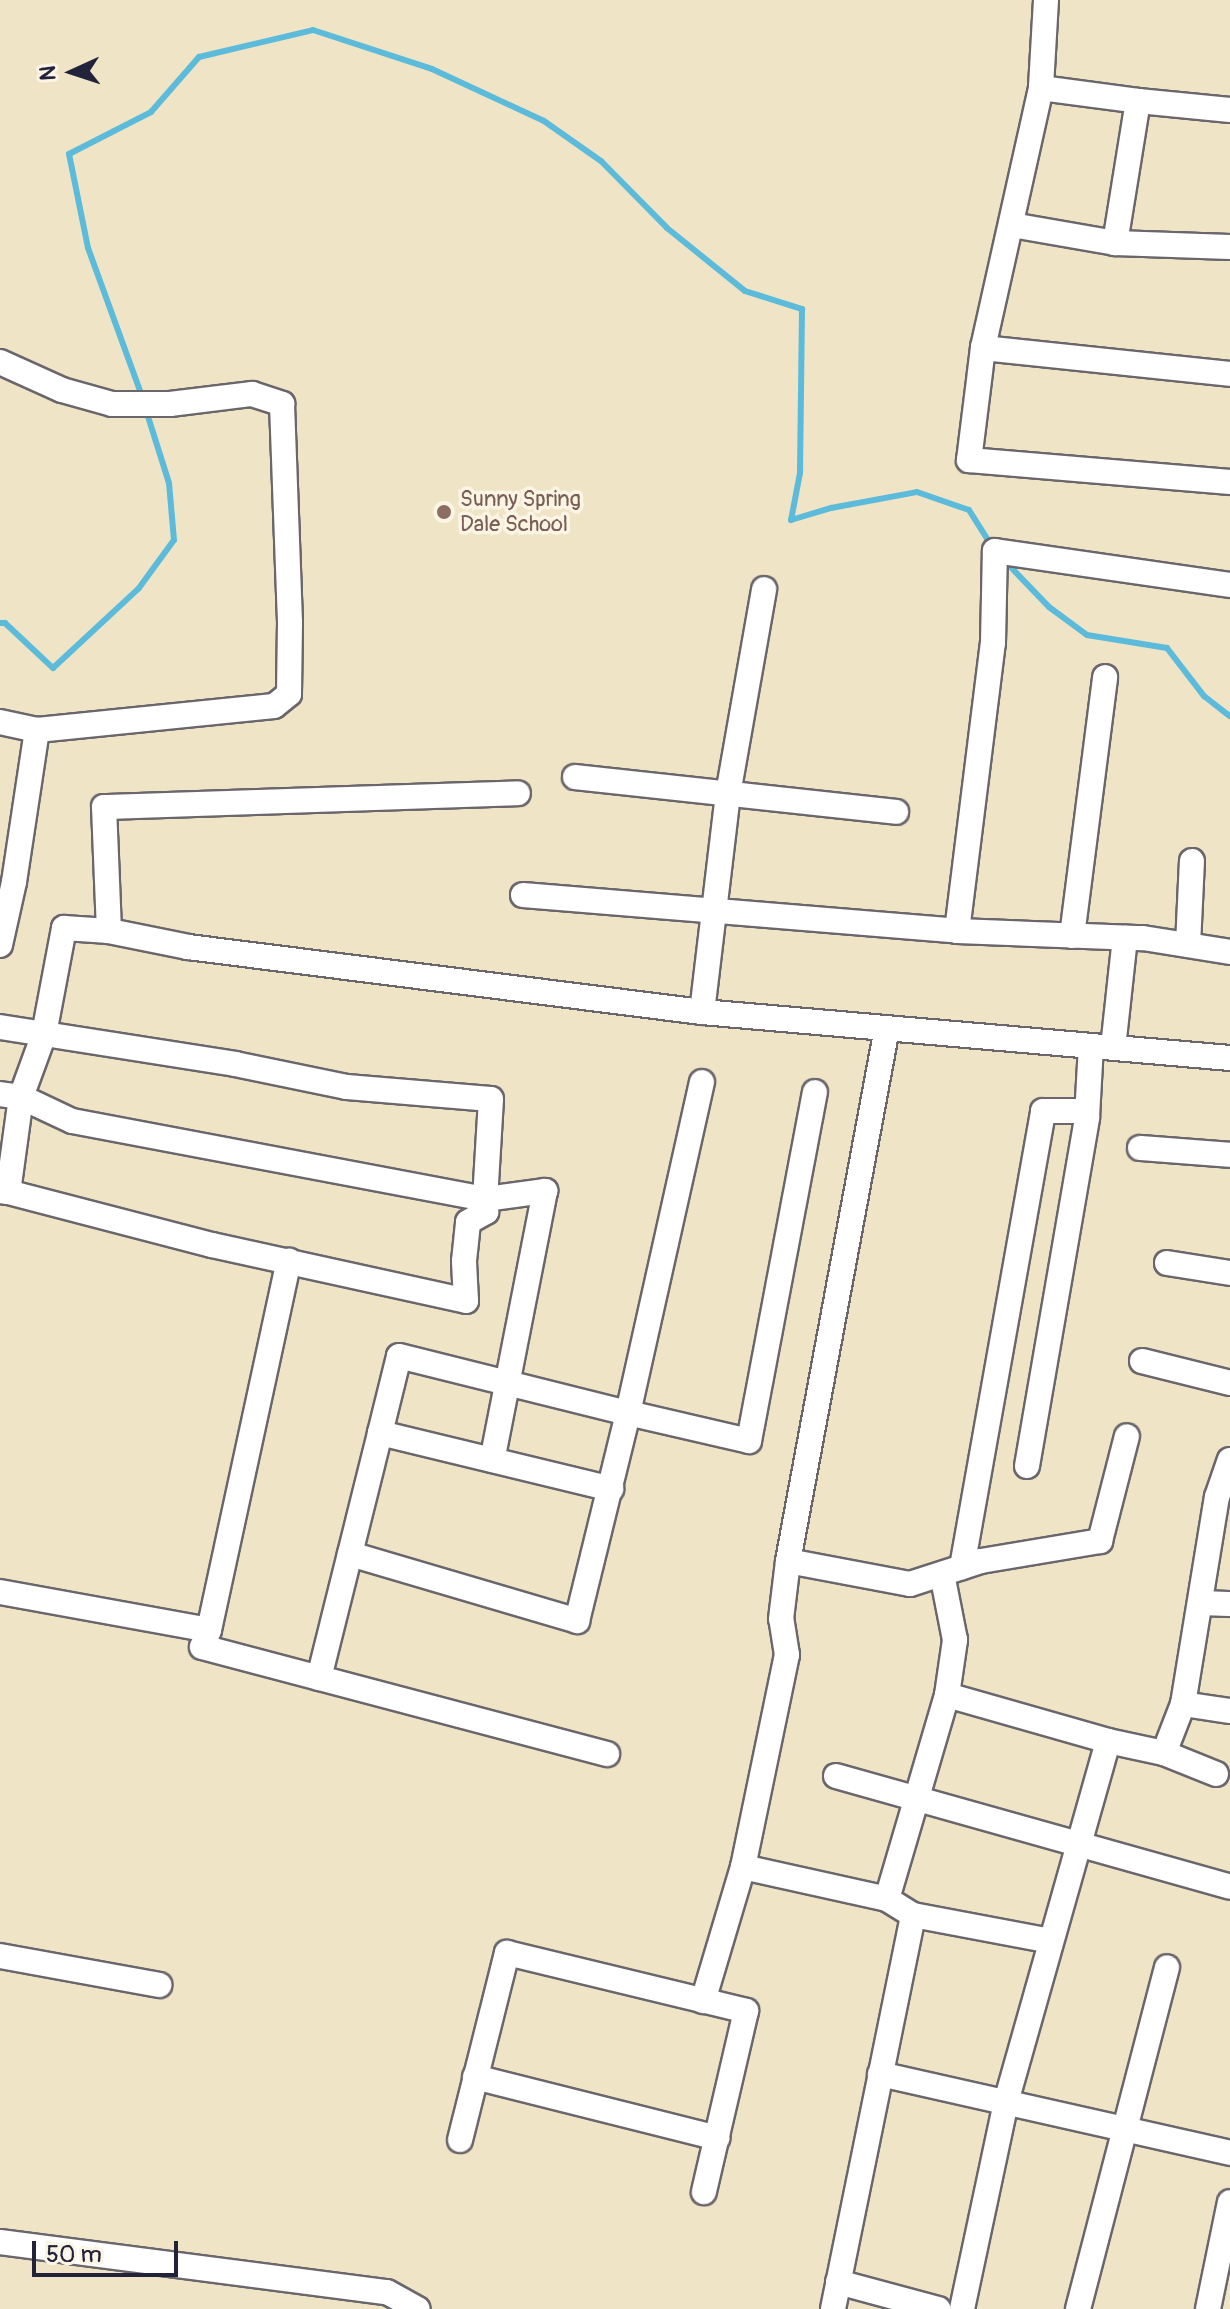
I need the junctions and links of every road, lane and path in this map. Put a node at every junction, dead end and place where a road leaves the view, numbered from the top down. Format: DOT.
graph roads {
  1 [pos="1046,0"];
  2 [pos="1041,88"];
  3 [pos="1138,101"];
  4 [pos="1230,110"];
  5 [pos="1012,225"];
  6 [pos="1115,243"];
  7 [pos="1230,247"];
  8 [pos="983,348"];
  9 [pos="0,362"];
  10 [pos="1230,374"];
  11 [pos="1230,482"];
  12 [pos="1230,585"];
  13 [pos="764,589"];
  14 [pos="1105,677"];
  15 [pos="0,722"];
  16 [pos="37,730"];
  17 [pos="575,777"];
  18 [pos="518,793"];
  19 [pos="728,794"];
  20 [pos="12,808"];
  21 [pos="896,812"];
  22 [pos="1192,861"];
  23 [pos="523,895"];
  24 [pos="4,906"];
  25 [pos="714,912"];
  26 [pos="109,931"];
  27 [pos="957,931"];
  28 [pos="1072,936"];
  29 [pos="1125,938"];
  30 [pos="0,945"];
  31 [pos="1188,945"];
  32 [pos="1230,952"];
  33 [pos="702,1012"];
  34 [pos="0,1027"];
  35 [pos="887,1028"];
  36 [pos="44,1034"];
  37 [pos="1102,1047"];
  38 [pos="1230,1058"];
  39 [pos="702,1082"];
  40 [pos="815,1092"];
  41 [pos="10,1095"];
  42 [pos="1087,1111"];
  43 [pos="1140,1148"];
  44 [pos="1230,1155"];
  45 [pos="4,1191"];
  46 [pos="485,1199"];
  47 [pos="289,1261"];
  48 [pos="1167,1263"];
  49 [pos="1230,1273"];
  50 [pos="1142,1361"];
  51 [pos="507,1383"];
  52 [pos="1230,1383"];
  53 [pos="628,1413"];
  54 [pos="380,1433"];
  55 [pos="1127,1436"];
  56 [pos="492,1460"];
  57 [pos="1230,1460"];
  58 [pos="1027,1466"];
  59 [pos="611,1489"];
  60 [pos="1223,1497"];
  61 [pos="350,1554"];
  62 [pos="788,1561"];
  63 [pos="952,1570"];
  64 [pos="0,1592"];
  65 [pos="1200,1603"];
  66 [pos="1230,1604"];
  67 [pos="209,1630"];
  68 [pos="319,1678"];
  69 [pos="947,1695"];
  70 [pos="1183,1704"];
  71 [pos="1230,1711"];
  72 [pos="1108,1741"];
  73 [pos="1164,1753"];
  74 [pos="607,1754"];
  75 [pos="1216,1774"];
  76 [pos="836,1776"];
  77 [pos="918,1797"];
  78 [pos="1078,1843"];
  79 [pos="743,1867"];
  80 [pos="1230,1887"];
  81 [pos="887,1899"];
  82 [pos="913,1915"];
  83 [pos="1050,1941"];
  84 [pos="0,1956"];
  85 [pos="1167,1967"];
  86 [pos="159,1985"];
  87 [pos="703,2001"];
  88 [pos="880,2074"];
  89 [pos="475,2077"];
  90 [pos="1006,2102"];
  91 [pos="1125,2129"];
  92 [pos="717,2138"];
  93 [pos="460,2140"];
  94 [pos="1230,2153"];
  95 [pos="704,2192"];
  96 [pos="1230,2202"];
  97 [pos="0,2242"];
  98 [pos="838,2282"];
  99 [pos="418,2309"];
  100 [pos="833,2309"];
  101 [pos="938,2309"];
  102 [pos="962,2309"];
  103 [pos="1078,2309"];
  104 [pos="1208,2309"];
  1 -- 2 [label="street"];
  2 -- 3 [label="street"];
  2 -- 5 [label="street"];
  3 -- 4 [label="street"];
  3 -- 6 [label="street"];
  5 -- 6 [label="street"];
  5 -- 8 [label="street"];
  6 -- 7 [label="street"];
  8 -- 10 [label="street"];
  8 -- 11 [label="street"];
  9 -- 16 [label="street"];
  12 -- 27 [label="street"];
  13 -- 19 [label="street"];
  14 -- 28 [label="street"];
  15 -- 16 [label="street"];
  16 -- 20 [label="street"];
  17 -- 19 [label="street"];
  18 -- 26 [label="street"];
  19 -- 21 [label="street"];
  19 -- 25 [label="street"];
  20 -- 24 [label="street"];
  22 -- 31 [label="street"];
  23 -- 25 [label="street"];
  24 -- 30 [label="street"];
  25 -- 27 [label="street"];
  25 -- 33 [label="street"];
  26 -- 33 [label="street"];
  26 -- 36 [label="street"];
  27 -- 28 [label="street"];
  28 -- 29 [label="street"];
  29 -- 31 [label="street"];
  29 -- 37 [label="street"];
  31 -- 32 [label="street"];
  33 -- 35 [label="street"];
  34 -- 36 [label="street"];
  35 -- 37 [label="street"];
  35 -- 62 [label="street"];
  36 -- 41 [label="street"];
  36 -- 46 [label="street"];
  37 -- 38 [label="street"];
  37 -- 42 [label="street"];
  39 -- 53 [label="street"];
  40 -- 53 [label="street"];
  41 -- 45 [label="street"];
  41 -- 46 [label="street"];
  42 -- 58 [label="street"];
  42 -- 63 [label="street"];
  43 -- 44 [label="street"];
  45 -- 47 [label="street"];
  46 -- 47 [label="street"];
  46 -- 51 [label="street"];
  47 -- 67 [label="street"];
  48 -- 49 [label="street"];
  50 -- 52 [label="street"];
  51 -- 53 [label="street"];
  51 -- 54 [label="street"];
  51 -- 56 [label="street"];
  53 -- 59 [label="street"];
  54 -- 56 [label="street"];
  54 -- 61 [label="street"];
  55 -- 63 [label="street"];
  56 -- 59 [label="street"];
  57 -- 60 [label="street"];
  59 -- 61 [label="street"];
  60 -- 65 [label="street"];
  61 -- 68 [label="street"];
  62 -- 63 [label="street"];
  62 -- 79 [label="street"];
  63 -- 69 [label="street"];
  64 -- 67 [label="street"];
  65 -- 66 [label="street"];
  65 -- 70 [label="street"];
  67 -- 68 [label="street"];
  68 -- 74 [label="street"];
  69 -- 72 [label="street"];
  69 -- 77 [label="street"];
  70 -- 71 [label="street"];
  70 -- 73 [label="street"];
  72 -- 73 [label="street"];
  72 -- 78 [label="street"];
  73 -- 75 [label="street"];
  76 -- 77 [label="street"];
  77 -- 78 [label="street"];
  77 -- 81 [label="street"];
  78 -- 80 [label="street"];
  78 -- 83 [label="street"];
  79 -- 81 [label="street"];
  79 -- 87 [label="street"];
  81 -- 82 [label="street"];
  82 -- 83 [label="street"];
  82 -- 88 [label="street"];
  83 -- 90 [label="street"];
  84 -- 86 [label="street"];
  85 -- 91 [label="street"];
  87 -- 89 [label="street"];
  87 -- 92 [label="street"];
  88 -- 90 [label="street"];
  88 -- 98 [label="street"];
  89 -- 92 [label="street"];
  89 -- 93 [label="street"];
  90 -- 91 [label="street"];
  90 -- 102 [label="street"];
  91 -- 94 [label="street"];
  91 -- 103 [label="street"];
  92 -- 95 [label="street"];
  96 -- 104 [label="street"];
  97 -- 99 [label="street"];
  98 -- 100 [label="street"];
  98 -- 101 [label="street"];
}
